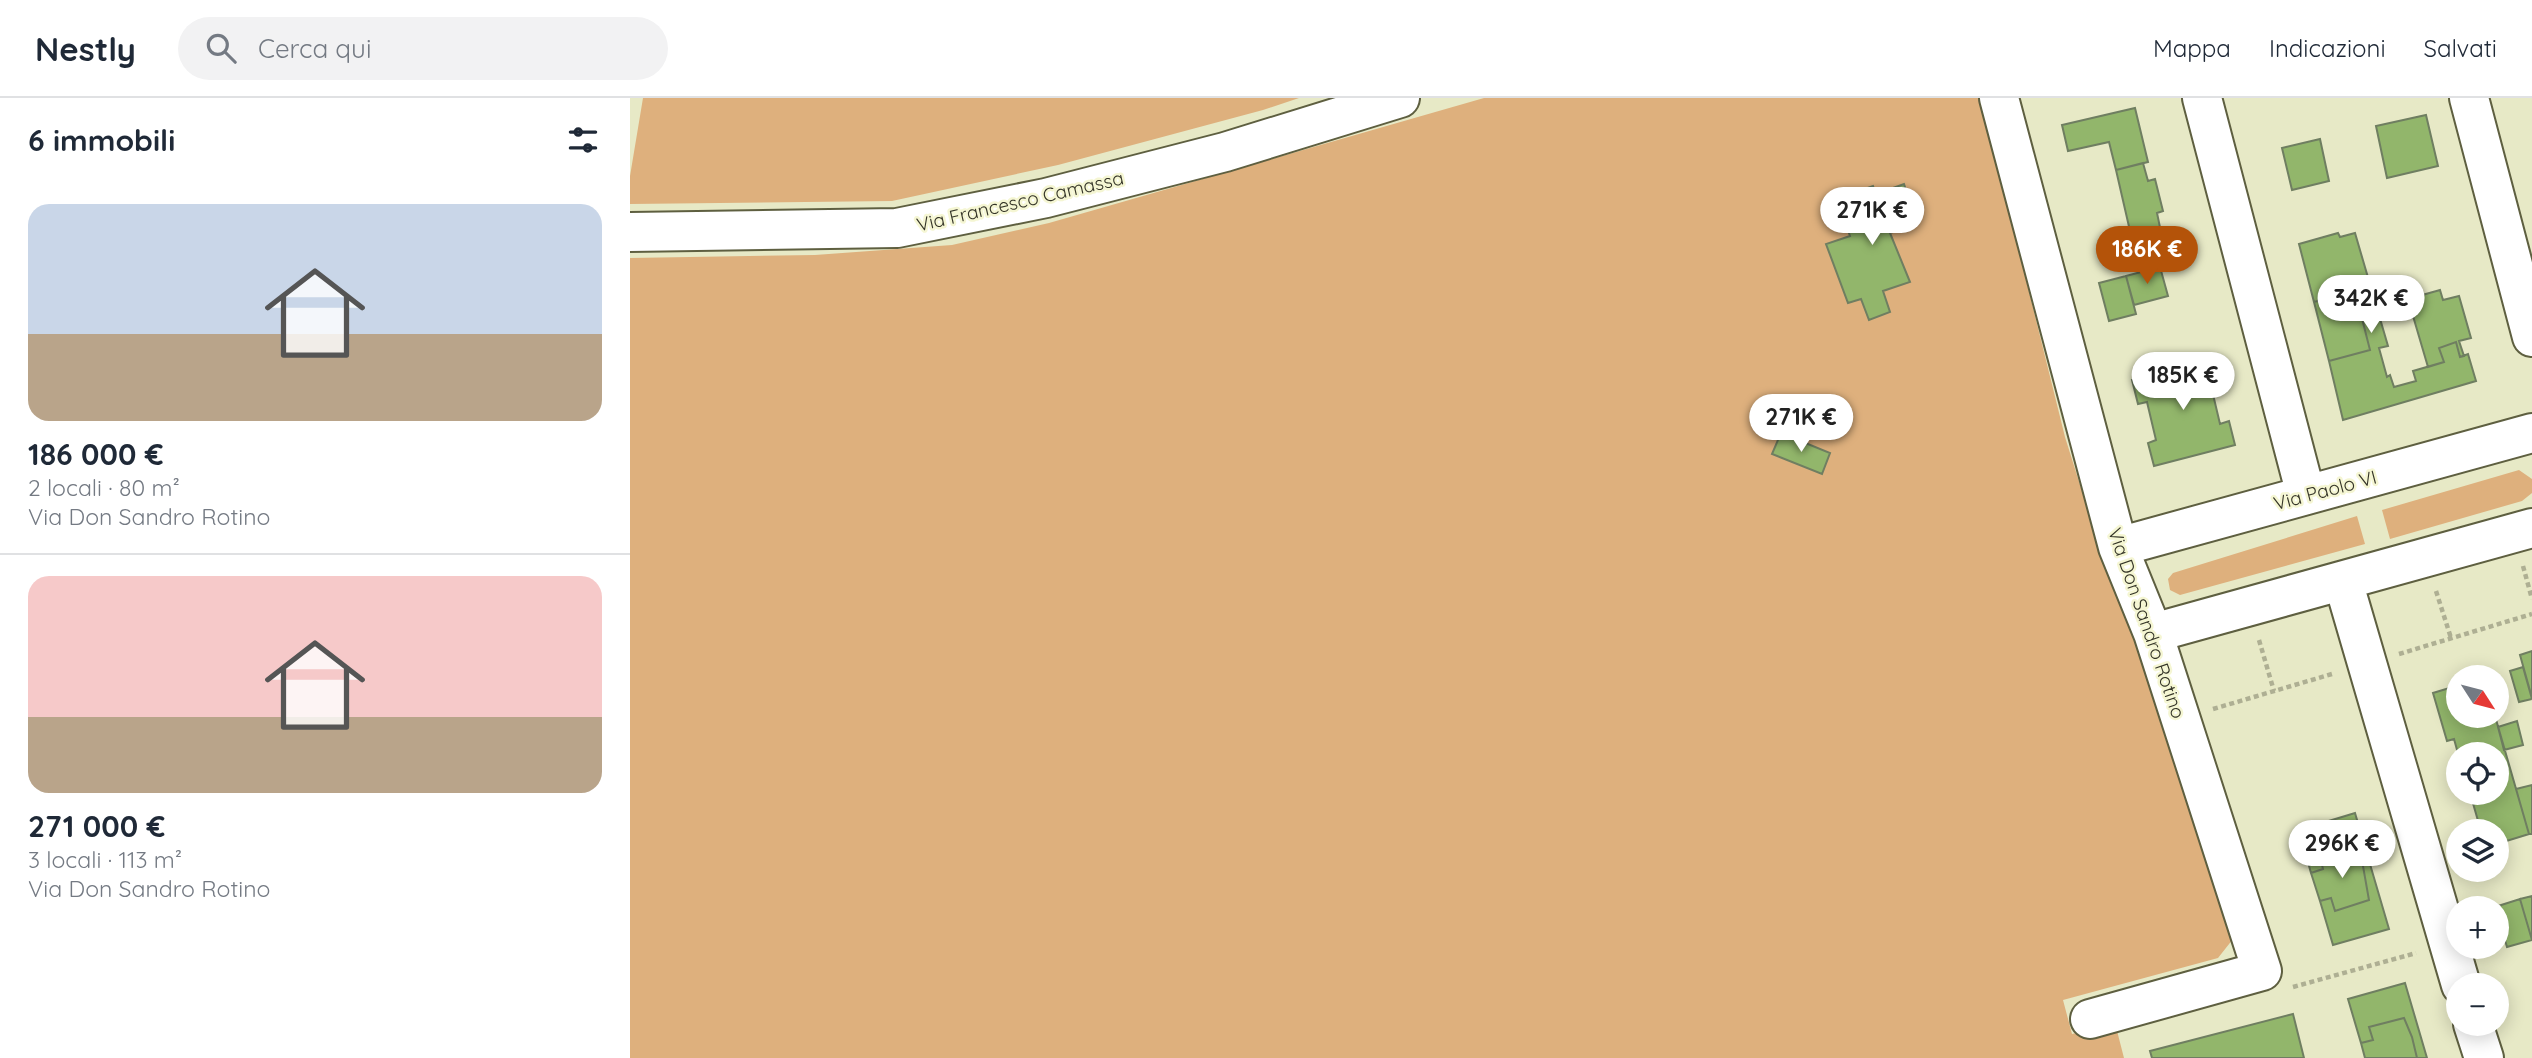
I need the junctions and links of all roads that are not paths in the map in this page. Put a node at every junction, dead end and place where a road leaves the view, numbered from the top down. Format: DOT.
graph roads {
  1 [pos="1400,98"];
  2 [pos="1999,98"];
  3 [pos="2202,98"];
  4 [pos="2469,98"];
  5 [pos="630,232"];
  6 [pos="2532,337"];
  7 [pos="2532,433"];
  8 [pos="2306,495"];
  9 [pos="2532,528"];
  10 [pos="2118,547"];
  11 [pos="2343,581"];
  12 [pos="2153,634"];
  13 [pos="2457,973"];
  14 [pos="2090,1019"];
  15 [pos="2477,1036"];
  16 [pos="2484,1058"];
  1 -- 5 [label="street, Via Francesco Camassa"];
  2 -- 10 [label="street, Via Don Sandro Rotino"];
  3 -- 8 [label="street"];
  4 -- 6 [label="street"];
  7 -- 8 [label="street, Via Paolo VI"];
  8 -- 10 [label="street, Via Paolo VI"];
  9 -- 11 [label="street"];
  10 -- 12 [label="street, Via Don Sandro Rotino"];
  11 -- 12 [label="street"];
  11 -- 13 [label="street"];
  12 -- 14 [label="street, Via Don Sandro Rotino"];
  15 -- 16 [label="street"];
}
